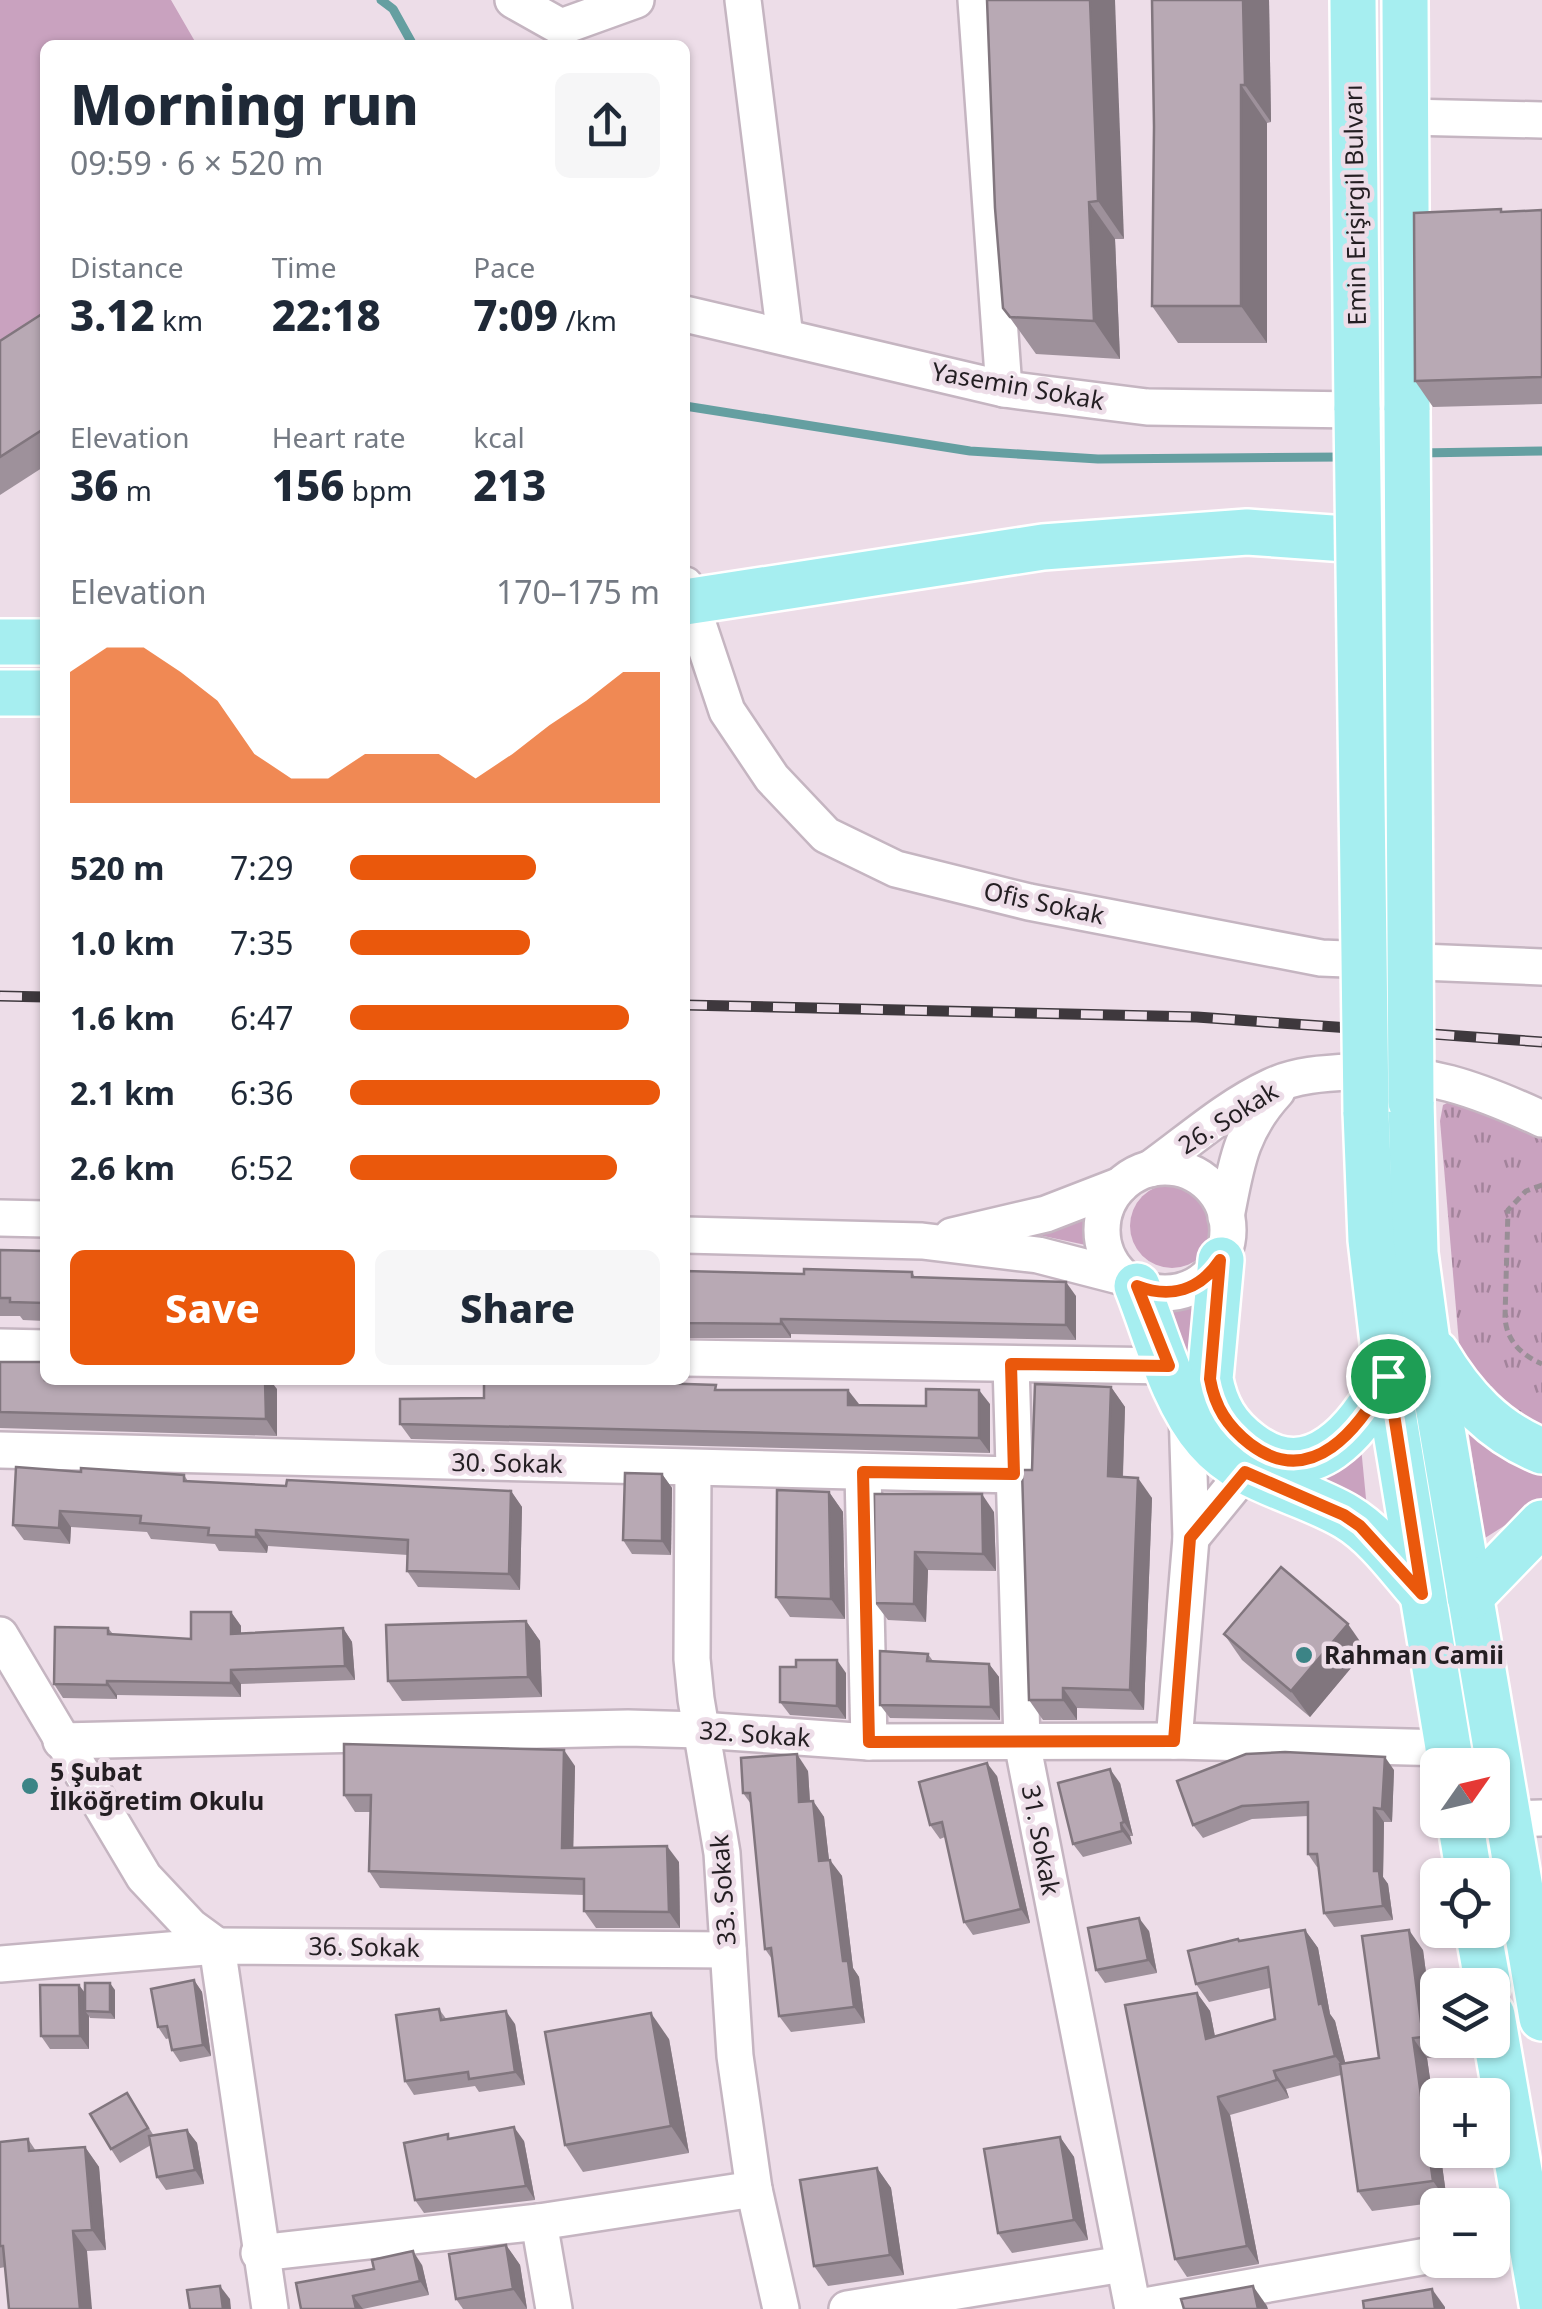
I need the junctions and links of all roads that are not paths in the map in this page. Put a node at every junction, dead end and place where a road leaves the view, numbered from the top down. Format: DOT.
graph roads {
  1 [pos="514,0"];
  2 [pos="636,0"];
  3 [pos="743,0"];
  4 [pos="976,0"];
  5 [pos="1353,0"];
  6 [pos="1405,0"];
  7 [pos="563,36"];
  8 [pos="1406,117"];
  9 [pos="1542,120"];
  10 [pos="690,315"];
  11 [pos="785,336"];
  12 [pos="1004,388"];
  13 [pos="1357,410"];
  14 [pos="1360,540"];
  15 [pos="690,598"];
  16 [pos="690,610"];
  17 [pos="0,642"];
  18 [pos="40,642"];
  19 [pos="0,693"];
  20 [pos="40,693"];
  21 [pos="1542,967"];
  22 [pos="1286,1081"];
  23 [pos="1542,1119"];
  24 [pos="1136,1177"];
  25 [pos="0,1218"];
  26 [pos="40,1219"];
  27 [pos="690,1235"];
  28 [pos="1223,1238"];
  29 [pos="922,1242"];
  30 [pos="1130,1282"];
  31 [pos="0,1347"];
  32 [pos="40,1348"];
  33 [pos="1442,1354"];
  34 [pos="690,1358"];
  35 [pos="1011,1364"];
  36 [pos="1169,1366"];
  37 [pos="1388,1376"];
  38 [pos="1187,1410"];
  39 [pos="0,1450"];
  40 [pos="1542,1451"];
  41 [pos="693,1468"];
  42 [pos="863,1472"];
  43 [pos="1245,1472"];
  44 [pos="1014,1474"];
  45 [pos="1542,1524"];
  46 [pos="1190,1538"];
  47 [pos="1479,1588"];
  48 [pos="1422,1594"];
  49 [pos="0,1634"];
  50 [pos="1508,1695"];
  51 [pos="700,1730"];
  52 [pos="62,1741"];
  53 [pos="1174,1741"];
  54 [pos="869,1742"];
  55 [pos="1022,1742"];
  56 [pos="1448,1748"];
  57 [pos="1420,1754"];
  58 [pos="1525,1818"];
  59 [pos="217,1946"];
  60 [pos="728,1950"];
  61 [pos="0,1964"];
  62 [pos="1542,2018"];
  63 [pos="1496,2058"];
  64 [pos="754,2189"];
  65 [pos="539,2222"];
  66 [pos="1511,2241"];
  67 [pos="260,2253"];
  68 [pos="1420,2257"];
  69 [pos="1122,2264"];
  70 [pos="1542,2304"];
  71 [pos="270,2309"];
  72 [pos="554,2309"];
  73 [pos="781,2309"];
  74 [pos="847,2309"];
  75 [pos="1133,2309"];
  1 -- 7 [label="street"];
  2 -- 7 [label="street"];
  3 -- 11 [label="street"];
  4 -- 12 [label="street"];
  5 -- 13 [label="main road, Emin Erişirgil Bulvarı"];
  6 -- 8 [label="main road, Emin Erişirgil Bulvarı"];
  8 -- 9 [label="street"];
  8 -- 33 [label="main road, Emin Erişirgil Bulvarı, bridge"];
  10 -- 11 [label="street, Yasemin Sokak"];
  11 -- 12 [label="street, Yasemin Sokak"];
  12 -- 13 [label="street, Yasemin Sokak"];
  13 -- 14 [label="main road, Emin Erişirgil Bulvarı, bridge"];
  14 -- 15 [label="main road"];
  14 -- 37 [label="main road, Emin Erişirgil Bulvarı, bridge"];
  16 -- 21 [label="street, Ofis Sokak"];
  17 -- 18 [label="main road"];
  19 -- 20 [label="main road"];
  22 -- 23 [label="street"];
  22 -- 24 [label="street, 26. Sokak"];
  22 -- 28 [label="street, 26. Sokak"];
  24 -- 28 [label="street"];
  24 -- 29 [label="street, 26. Sokak"];
  24 -- 30 [label="street"];
  25 -- 26 [label="street"];
  27 -- 29 [label="street, 26. Sokak"];
  28 -- 30 [label="street"];
  28 -- 37 [label="main road"];
  29 -- 30 [label="street, 26. Sokak"];
  30 -- 36 [label="main road"];
  31 -- 32 [label="street"];
  33 -- 40 [label="main road"];
  33 -- 47 [label="main road, Emin Erişirgil Bulvarı"];
  34 -- 35 [label="street"];
  35 -- 36 [label="street"];
  35 -- 44 [label="street, 31. Sokak"];
  36 -- 38 [label="main road"];
  37 -- 48 [label="main road, Emin Erişirgil Bulvarı"];
  38 -- 43 [label="main road"];
  38 -- 46 [label="street"];
  39 -- 41 [label="street, 30. Sokak"];
  41 -- 42 [label="street, 30. Sokak"];
  41 -- 51 [label="street, 33. Sokak"];
  42 -- 44 [label="street, 30. Sokak"];
  42 -- 54 [label="street"];
  43 -- 46 [label="street"];
  43 -- 48 [label="main road"];
  44 -- 55 [label="street, 31. Sokak"];
  45 -- 47 [label="main road"];
  46 -- 53 [label="street"];
  47 -- 50 [label="street"];
  47 -- 58 [label="main road, Emin Erişirgil Bulvarı"];
  48 -- 56 [label="main road, Emin Erişirgil Bulvarı"];
  49 -- 52 [label="street"];
  51 -- 52 [label="street, 32. Sokak"];
  51 -- 54 [label="street, 32. Sokak"];
  51 -- 60 [label="street, 33. Sokak"];
  52 -- 59 [label="street"];
  53 -- 55 [label="street, 32. Sokak"];
  53 -- 57 [label="street, 32. Sokak"];
  54 -- 55 [label="street, 32. Sokak"];
  55 -- 69 [label="street, 31. Sokak"];
  58 -- 62 [label="main road, Emin Erişirgil Bulvarı"];
  59 -- 60 [label="street, 36. Sokak"];
  59 -- 61 [label="street, 36. Sokak"];
  59 -- 67 [label="street"];
  60 -- 64 [label="street, 33. Sokak"];
  63 -- 66 [label="main road"];
  64 -- 65 [label="street"];
  64 -- 73 [label="street, 33. Sokak"];
  65 -- 67 [label="street"];
  65 -- 72 [label="street"];
  66 -- 70 [label="main road"];
  67 -- 71 [label="street"];
  68 -- 75 [label="street"];
  69 -- 74 [label="street"];
  69 -- 75 [label="street, 31. Sokak"];
}
